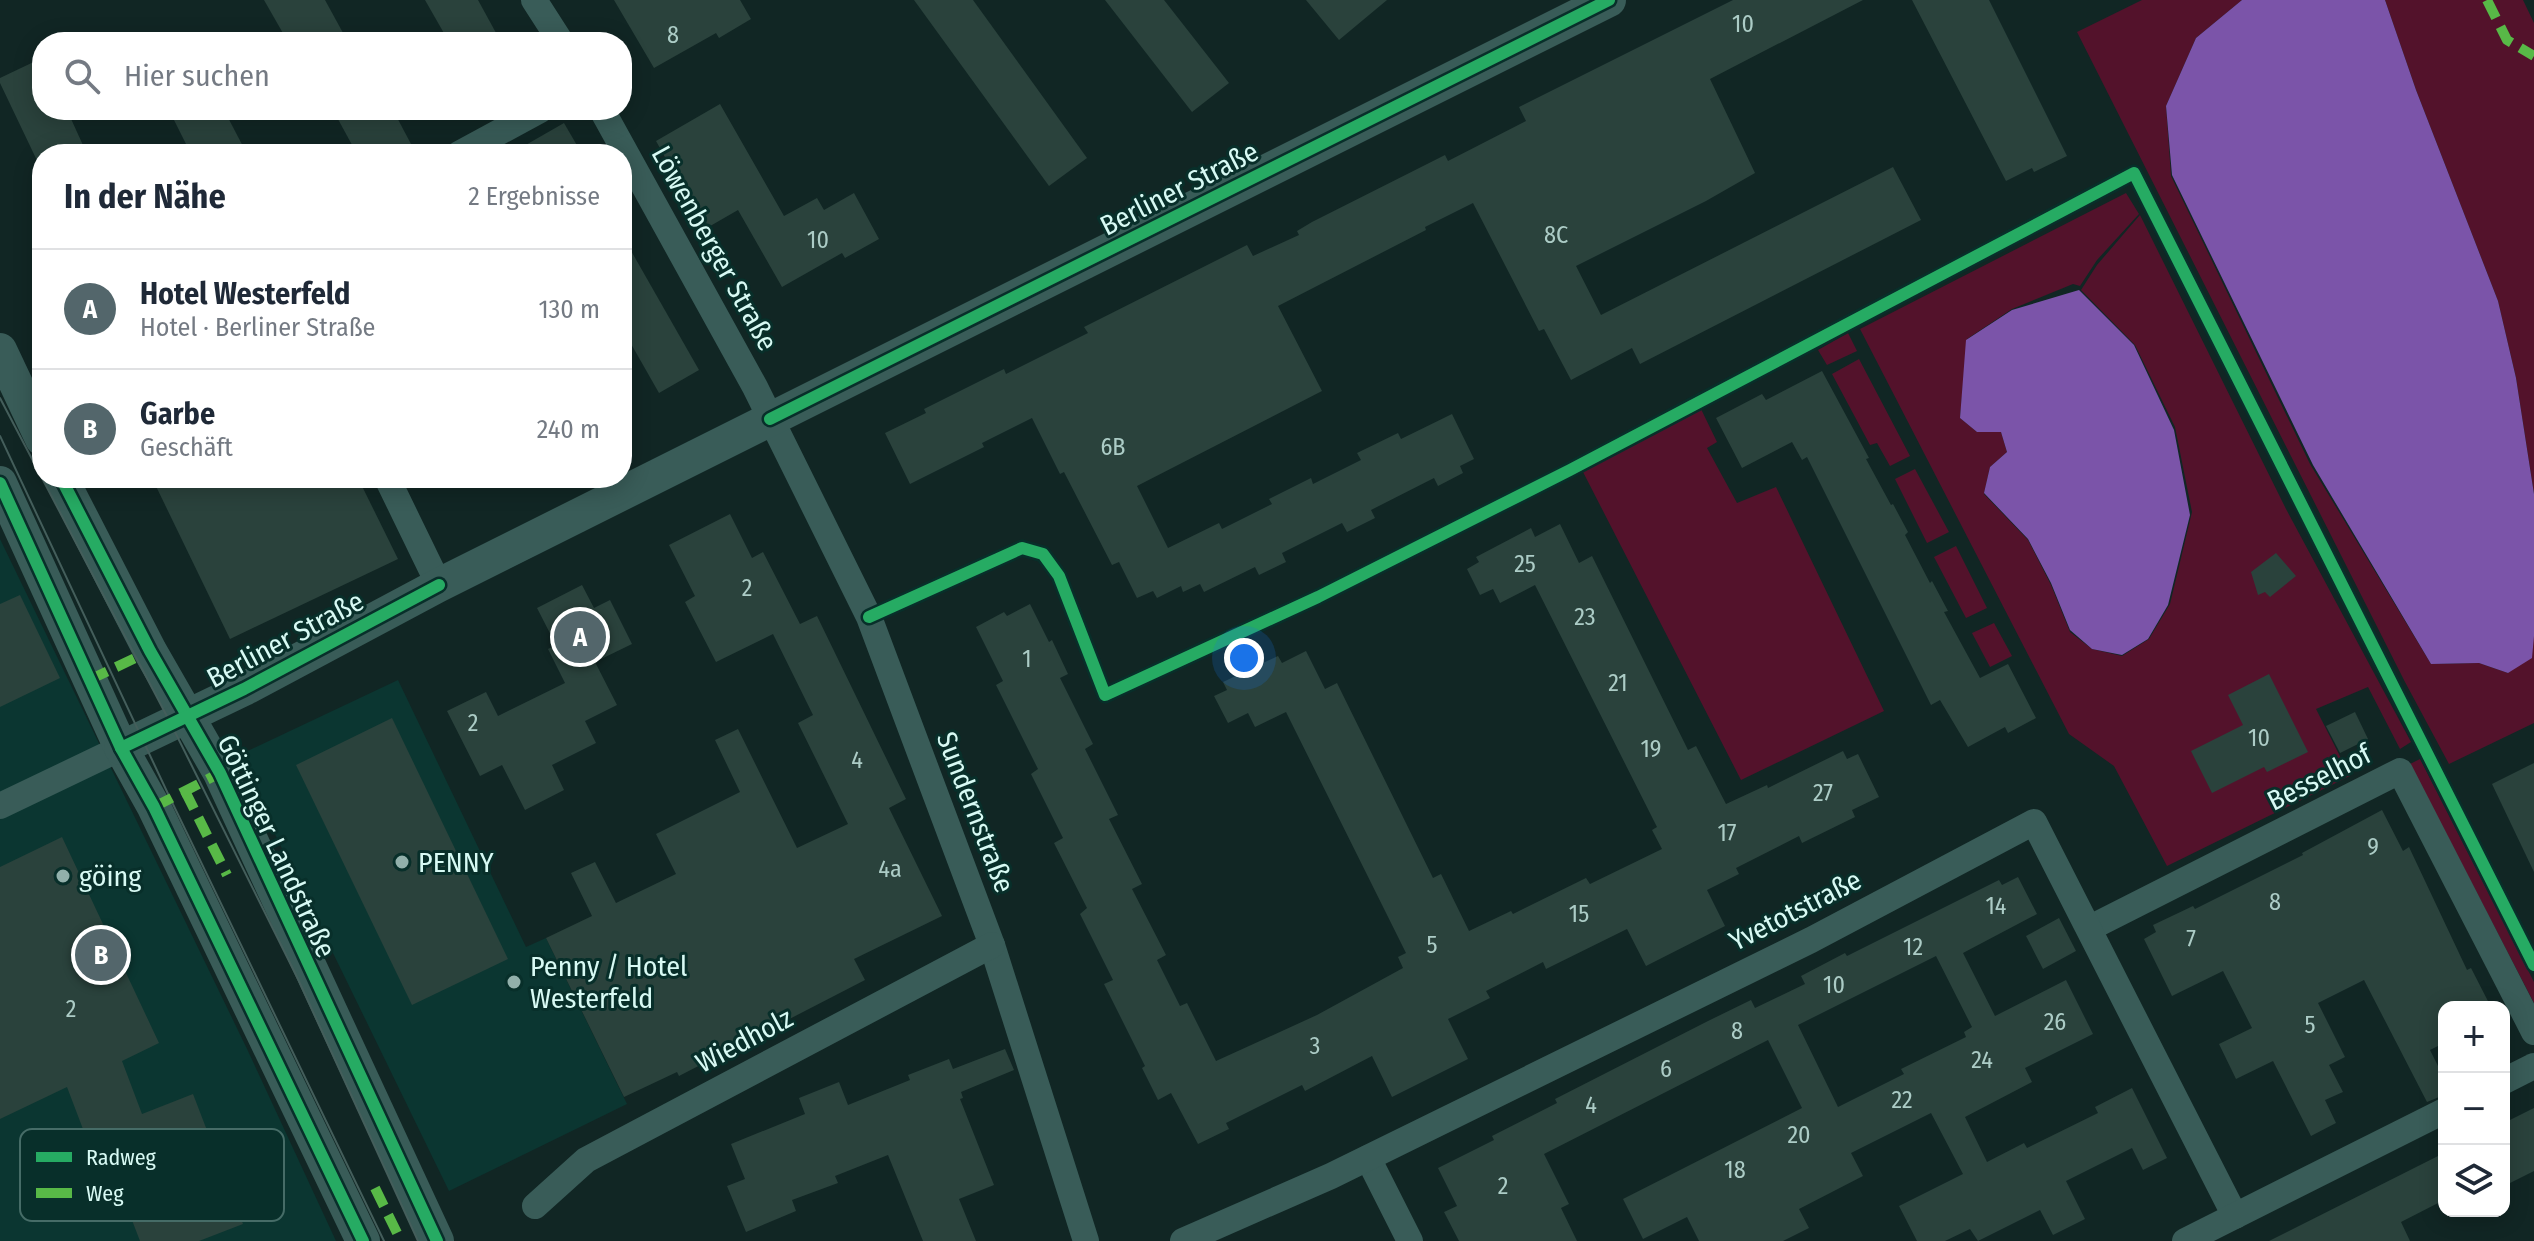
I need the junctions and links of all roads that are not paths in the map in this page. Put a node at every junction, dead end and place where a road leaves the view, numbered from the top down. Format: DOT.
graph roads {
  1 [pos="534,0"];
  2 [pos="1609,0"];
  3 [pos="555,32"];
  4 [pos="522,120"];
  5 [pos="608,120"];
  6 [pos="477,144"];
  7 [pos="621,144"];
  8 [pos="632,164"];
  9 [pos="0,350"];
  10 [pos="32,418"];
  11 [pos="770,419"];
  12 [pos="0,483"];
  13 [pos="66,488"];
  14 [pos="392,488"];
  15 [pos="439,585"];
  16 [pos="188,716"];
  17 [pos="121,748"];
  18 [pos="0,806"];
  19 [pos="2090,928"];
  20 [pos="992,945"];
  21 [pos="2534,1032"];
  22 [pos="2534,1066"];
  23 [pos="2510,1078"];
  24 [pos="2438,1114"];
  25 [pos="1368,1158"];
  26 [pos="535,1206"];
  27 [pos="2235,1216"];
  28 [pos="363,1241"];
  29 [pos="437,1241"];
  30 [pos="1086,1241"];
  31 [pos="1183,1241"];
  32 [pos="1410,1241"];
  33 [pos="2185,1241"];
  1 -- 3 [label="street"];
  2 -- 11 [label="street, Berliner Straße"];
  4 -- 6 [label="street"];
  5 -- 7 [label="street, Löwenberger Straße"];
  8 -- 11 [label="street, Löwenberger Straße"];
  9 -- 10 [label="street"];
  11 -- 15 [label="street, Berliner Straße"];
  11 -- 20 [label="street, Sundernstraße"];
  12 -- 17 [label="street"];
  13 -- 16 [label="street, Göttinger Landstraße"];
  14 -- 15 [label="street"];
  15 -- 16 [label="street, Berliner Straße"];
  16 -- 17 [label="street, Berliner Straße"];
  16 -- 29 [label="street, Göttinger Landstraße"];
  17 -- 18 [label="street"];
  17 -- 28 [label="street"];
  19 -- 21 [label="street, Besselhof"];
  19 -- 25 [label="street, Yvetotstraße"];
  19 -- 27 [label="street, Yvetotstraße"];
  20 -- 26 [label="street, Wiedholz"];
  20 -- 30 [label="street, Sundernstraße"];
  22 -- 23 [label="street"];
  24 -- 27 [label="street"];
  25 -- 31 [label="street, Yvetotstraße"];
  25 -- 32 [label="street"];
  27 -- 33 [label="street"];
}
